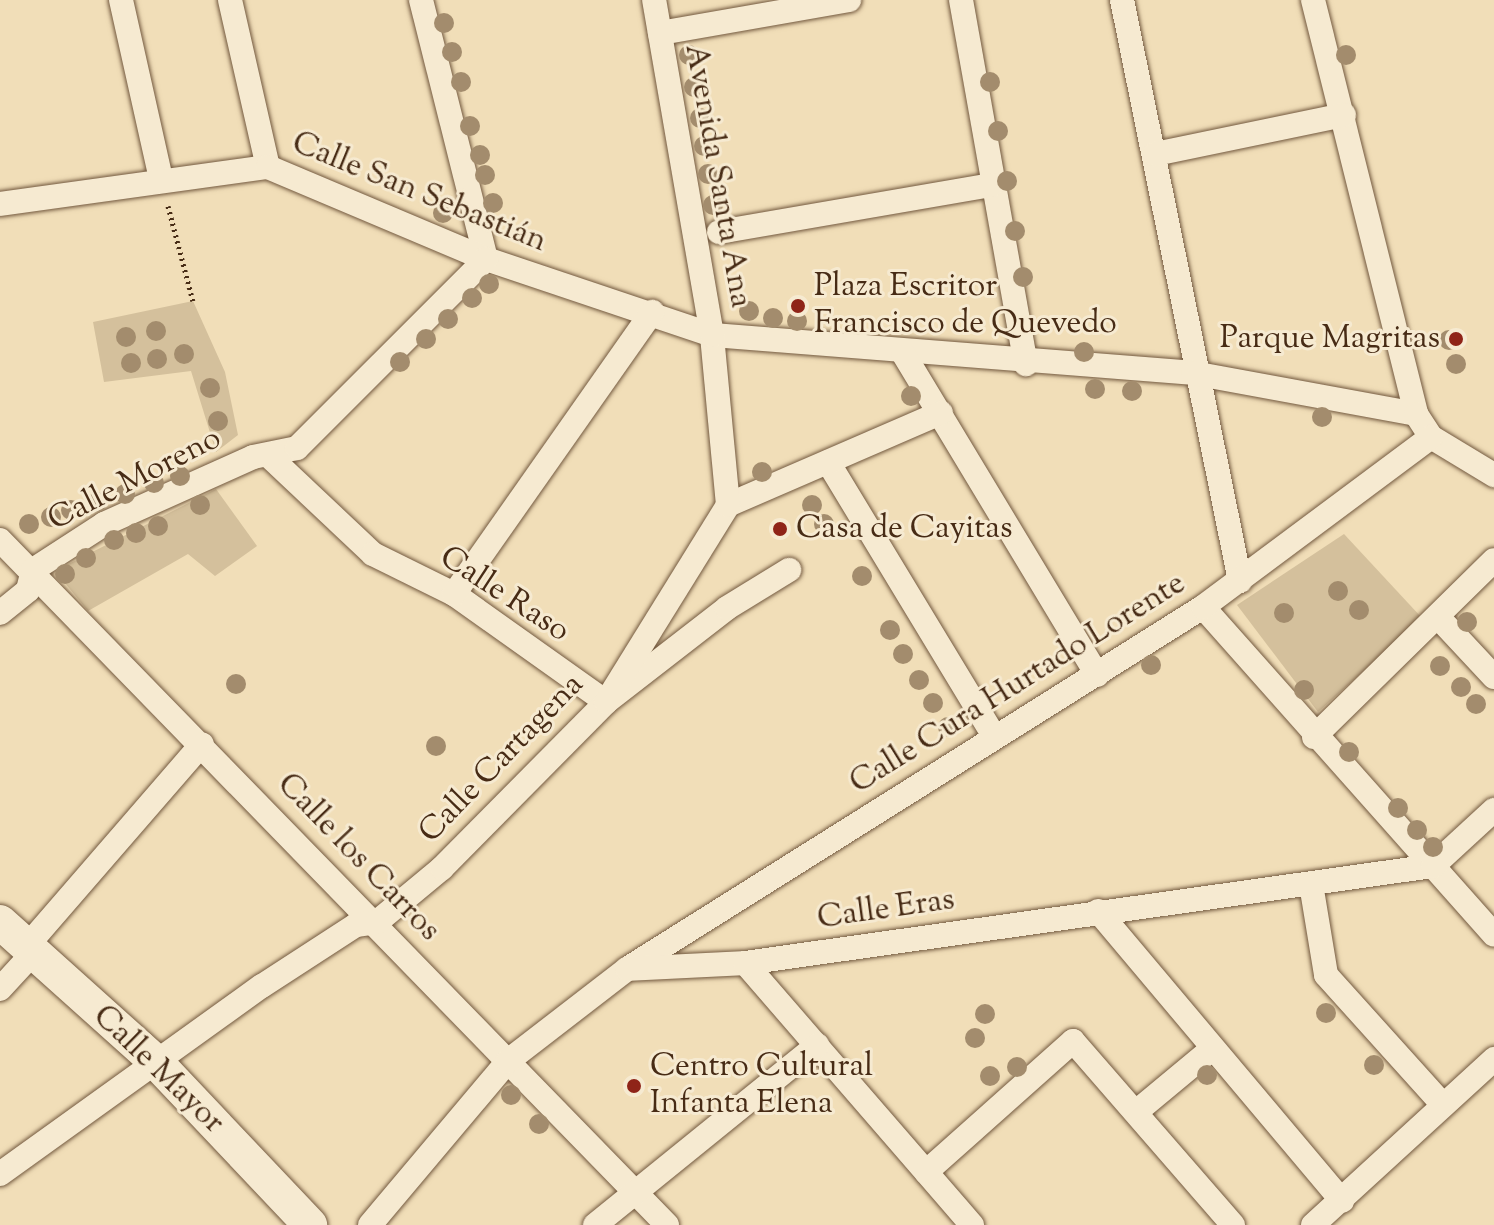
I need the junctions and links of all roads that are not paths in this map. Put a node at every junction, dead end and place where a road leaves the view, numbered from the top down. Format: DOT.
graph roads {
  1 [pos="121,0"];
  2 [pos="230,0"];
  3 [pos="421,0"];
  4 [pos="654,0"];
  5 [pos="849,0"];
  6 [pos="961,0"];
  7 [pos="1122,0"];
  8 [pos="1313,0"];
  9 [pos="660,33"];
  10 [pos="1344,115"];
  11 [pos="1155,154"];
  12 [pos="268,167"];
  13 [pos="161,179"];
  14 [pos="991,185"];
  15 [pos="0,204"];
  16 [pos="719,232"];
  17 [pos="486,259"];
  18 [pos="652,312"];
  19 [pos="712,335"];
  20 [pos="903,353"];
  21 [pos="1026,364"];
  22 [pos="1193,373"];
  23 [pos="941,413"];
  24 [pos="1416,414"];
  25 [pos="1431,437"];
  26 [pos="270,457"];
  27 [pos="828,462"];
  28 [pos="1494,475"];
  29 [pos="728,505"];
  30 [pos="0,540"];
  31 [pos="1494,560"];
  32 [pos="33,570"];
  33 [pos="789,570"];
  34 [pos="1240,581"];
  35 [pos="454,594"];
  36 [pos="1203,607"];
  37 [pos="0,613"];
  38 [pos="1438,617"];
  39 [pos="1097,675"];
  40 [pos="1494,677"];
  41 [pos="606,702"];
  42 [pos="993,734"];
  43 [pos="1314,737"];
  44 [pos="202,744"];
  45 [pos="1494,810"];
  46 [pos="1433,866"];
  47 [pos="1311,884"];
  48 [pos="1098,911"];
  49 [pos="0,922"];
  50 [pos="377,922"];
  51 [pos="1494,935"];
  52 [pos="30,949"];
  53 [pos="745,963"];
  54 [pos="627,969"];
  55 [pos="0,989"];
  56 [pos="817,1045"];
  57 [pos="1212,1049"];
  58 [pos="1494,1059"];
  59 [pos="508,1061"];
  60 [pos="157,1063"];
  61 [pos="1443,1105"];
  62 [pos="1136,1112"];
  63 [pos="926,1172"];
  64 [pos="0,1174"];
  65 [pos="634,1193"];
  66 [pos="1342,1201"];
  67 [pos="310,1225"];
  68 [pos="370,1225"];
  69 [pos="595,1225"];
  70 [pos="667,1225"];
  71 [pos="972,1225"];
  72 [pos="1233,1225"];
  73 [pos="1313,1225"];
  1 -- 13 [label="street"];
  2 -- 12 [label="street"];
  3 -- 17 [label="street"];
  4 -- 9 [label="street, Avenida Santa Ana"];
  5 -- 9 [label="street"];
  6 -- 14 [label="street"];
  7 -- 11 [label="street"];
  8 -- 10 [label="street"];
  9 -- 19 [label="street, Avenida Santa Ana"];
  10 -- 11 [label="street"];
  10 -- 24 [label="street"];
  11 -- 22 [label="street"];
  12 -- 13 [label="street, Calle San Sebastián"];
  12 -- 17 [label="street, Calle San Sebastián"];
  13 -- 15 [label="street, Calle San Sebastián"];
  14 -- 16 [label="street"];
  14 -- 21 [label="street"];
  17 -- 18 [label="street, Calle San Sebastián"];
  17 -- 26 [label="street, Calle Moreno"];
  18 -- 19 [label="street, Calle San Sebastián"];
  18 -- 35 [label="street"];
  19 -- 20 [label="street, Avenida Santa Ana"];
  19 -- 29 [label="street"];
  20 -- 21 [label="street, Avenida Santa Ana"];
  20 -- 23 [label="street"];
  21 -- 22 [label="street"];
  22 -- 24 [label="street"];
  22 -- 34 [label="street"];
  23 -- 27 [label="street"];
  23 -- 39 [label="street"];
  24 -- 25 [label="street"];
  25 -- 28 [label="street"];
  25 -- 34 [label="street, Calle Cura Hurtado Lorente"];
  26 -- 32 [label="street, Calle Moreno"];
  26 -- 35 [label="street, Calle Raso"];
  27 -- 29 [label="street"];
  27 -- 42 [label="street"];
  29 -- 41 [label="street, Calle Cartagena"];
  30 -- 32 [label="street, Calle los Carros"];
  31 -- 38 [label="street"];
  32 -- 37 [label="street, Calle Moreno"];
  32 -- 44 [label="street, Calle los Carros"];
  33 -- 41 [label="street"];
  34 -- 36 [label="street, Calle Cura Hurtado Lorente"];
  35 -- 41 [label="street, Calle Raso"];
  36 -- 39 [label="street, Calle Cura Hurtado Lorente"];
  36 -- 43 [label="street"];
  38 -- 40 [label="street"];
  38 -- 43 [label="street"];
  39 -- 42 [label="street, Calle Cura Hurtado Lorente"];
  41 -- 50 [label="street, Calle Cartagena"];
  42 -- 54 [label="street, Calle Cura Hurtado Lorente"];
  43 -- 46 [label="street"];
  44 -- 50 [label="street, Calle los Carros"];
  44 -- 52 [label="street"];
  45 -- 46 [label="street"];
  46 -- 47 [label="street, Calle Eras"];
  46 -- 51 [label="street"];
  47 -- 48 [label="street, Calle Eras"];
  47 -- 61 [label="street"];
  48 -- 53 [label="street, Calle Eras"];
  48 -- 57 [label="street"];
  49 -- 52 [label="main road, Calle Mayor"];
  50 -- 59 [label="street, Calle los Carros"];
  50 -- 60 [label="street, Calle Cartagena"];
  52 -- 55 [label="street"];
  52 -- 60 [label="main road, Calle Mayor"];
  53 -- 54 [label="street, Calle Eras"];
  53 -- 56 [label="street"];
  54 -- 59 [label="street"];
  56 -- 63 [label="street"];
  56 -- 65 [label="street"];
  57 -- 62 [label="street"];
  57 -- 66 [label="street"];
  58 -- 61 [label="street"];
  59 -- 65 [label="street, Calle los Carros"];
  59 -- 68 [label="street"];
  60 -- 64 [label="street, Calle Cartagena"];
  60 -- 67 [label="main road, Calle Mayor"];
  61 -- 66 [label="street"];
  62 -- 63 [label="street"];
  62 -- 72 [label="street"];
  63 -- 71 [label="street"];
  65 -- 69 [label="street"];
  65 -- 70 [label="street, Calle los Carros"];
  66 -- 73 [label="street"];
}
